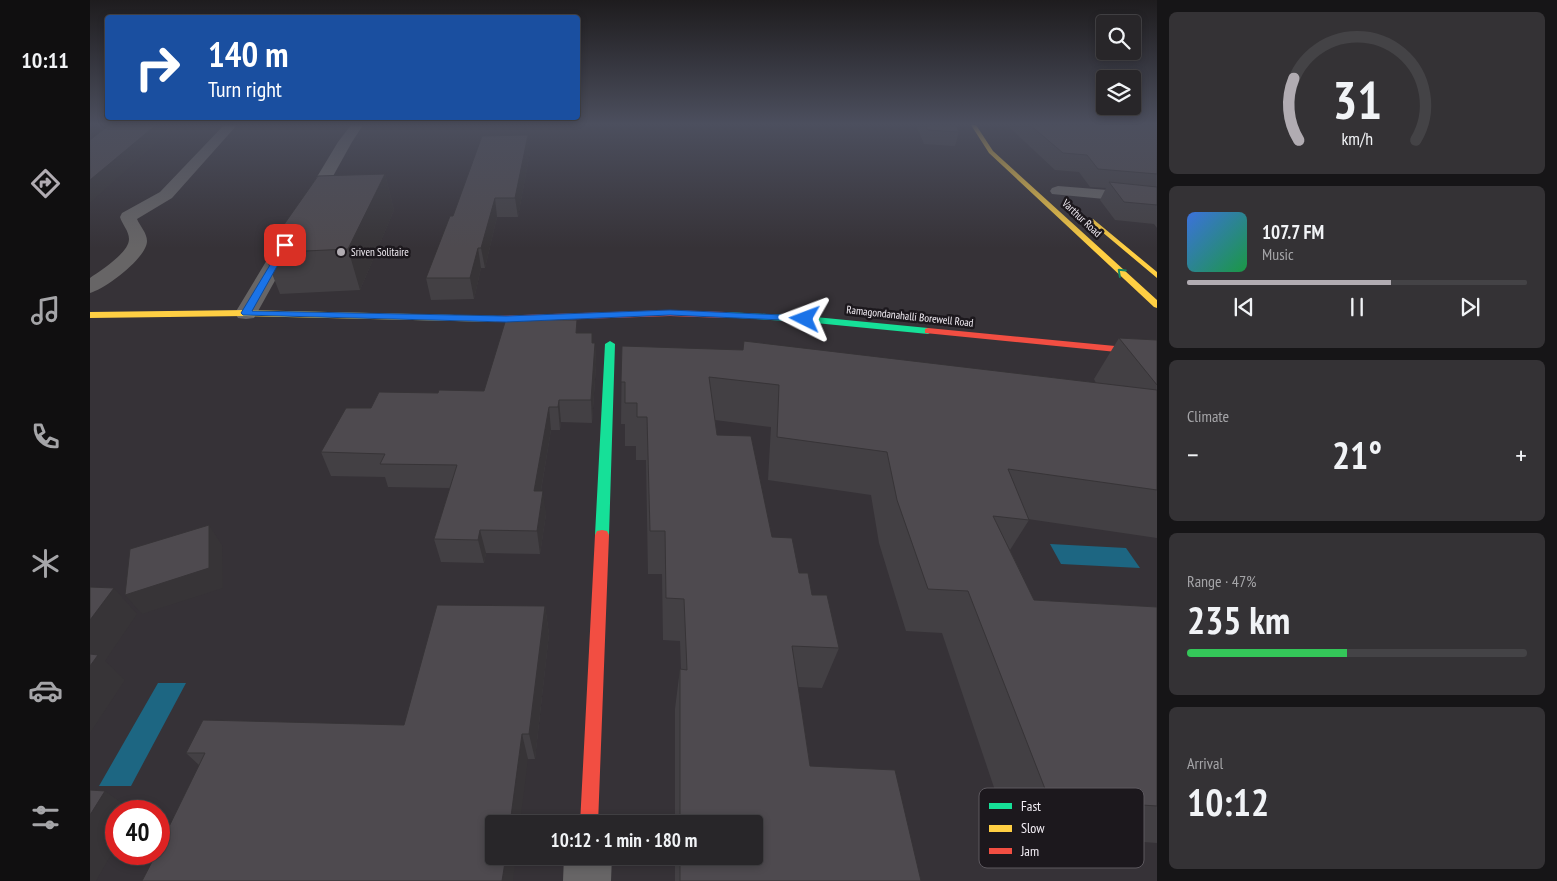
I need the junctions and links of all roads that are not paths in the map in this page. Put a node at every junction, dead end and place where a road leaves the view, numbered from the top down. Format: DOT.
graph roads {
  1 [pos="193,166"];
  2 [pos="331,166"];
  3 [pos="1006,166"];
  4 [pos="1054,187"];
  5 [pos="1157,199"];
  6 [pos="1157,276"];
  7 [pos="90,287"];
  8 [pos="1157,305"];
  9 [pos="246,313"];
  10 [pos="90,315"];
  11 [pos="610,344"];
  12 [pos="1157,353"];
  13 [pos="589,815"];
  14 [pos="588,865"];
  15 [pos="587,881"];
  1 -- 7 [label="street"];
  2 -- 9 [label="street"];
  8 -- 3 [label="street, Varthur Road, one-way"];
  4 -- 5 [label="street"];
  4 -- 6 [label="street, Varthur Road"];
  9 -- 10 [label="street, Ramagondanahalli Borewell Road"];
  9 -- 12 [label="street, Ramagondanahalli Borewell Road"];
  11 -- 13 [label="street"];
  14 -- 15 [label="street"];
}
